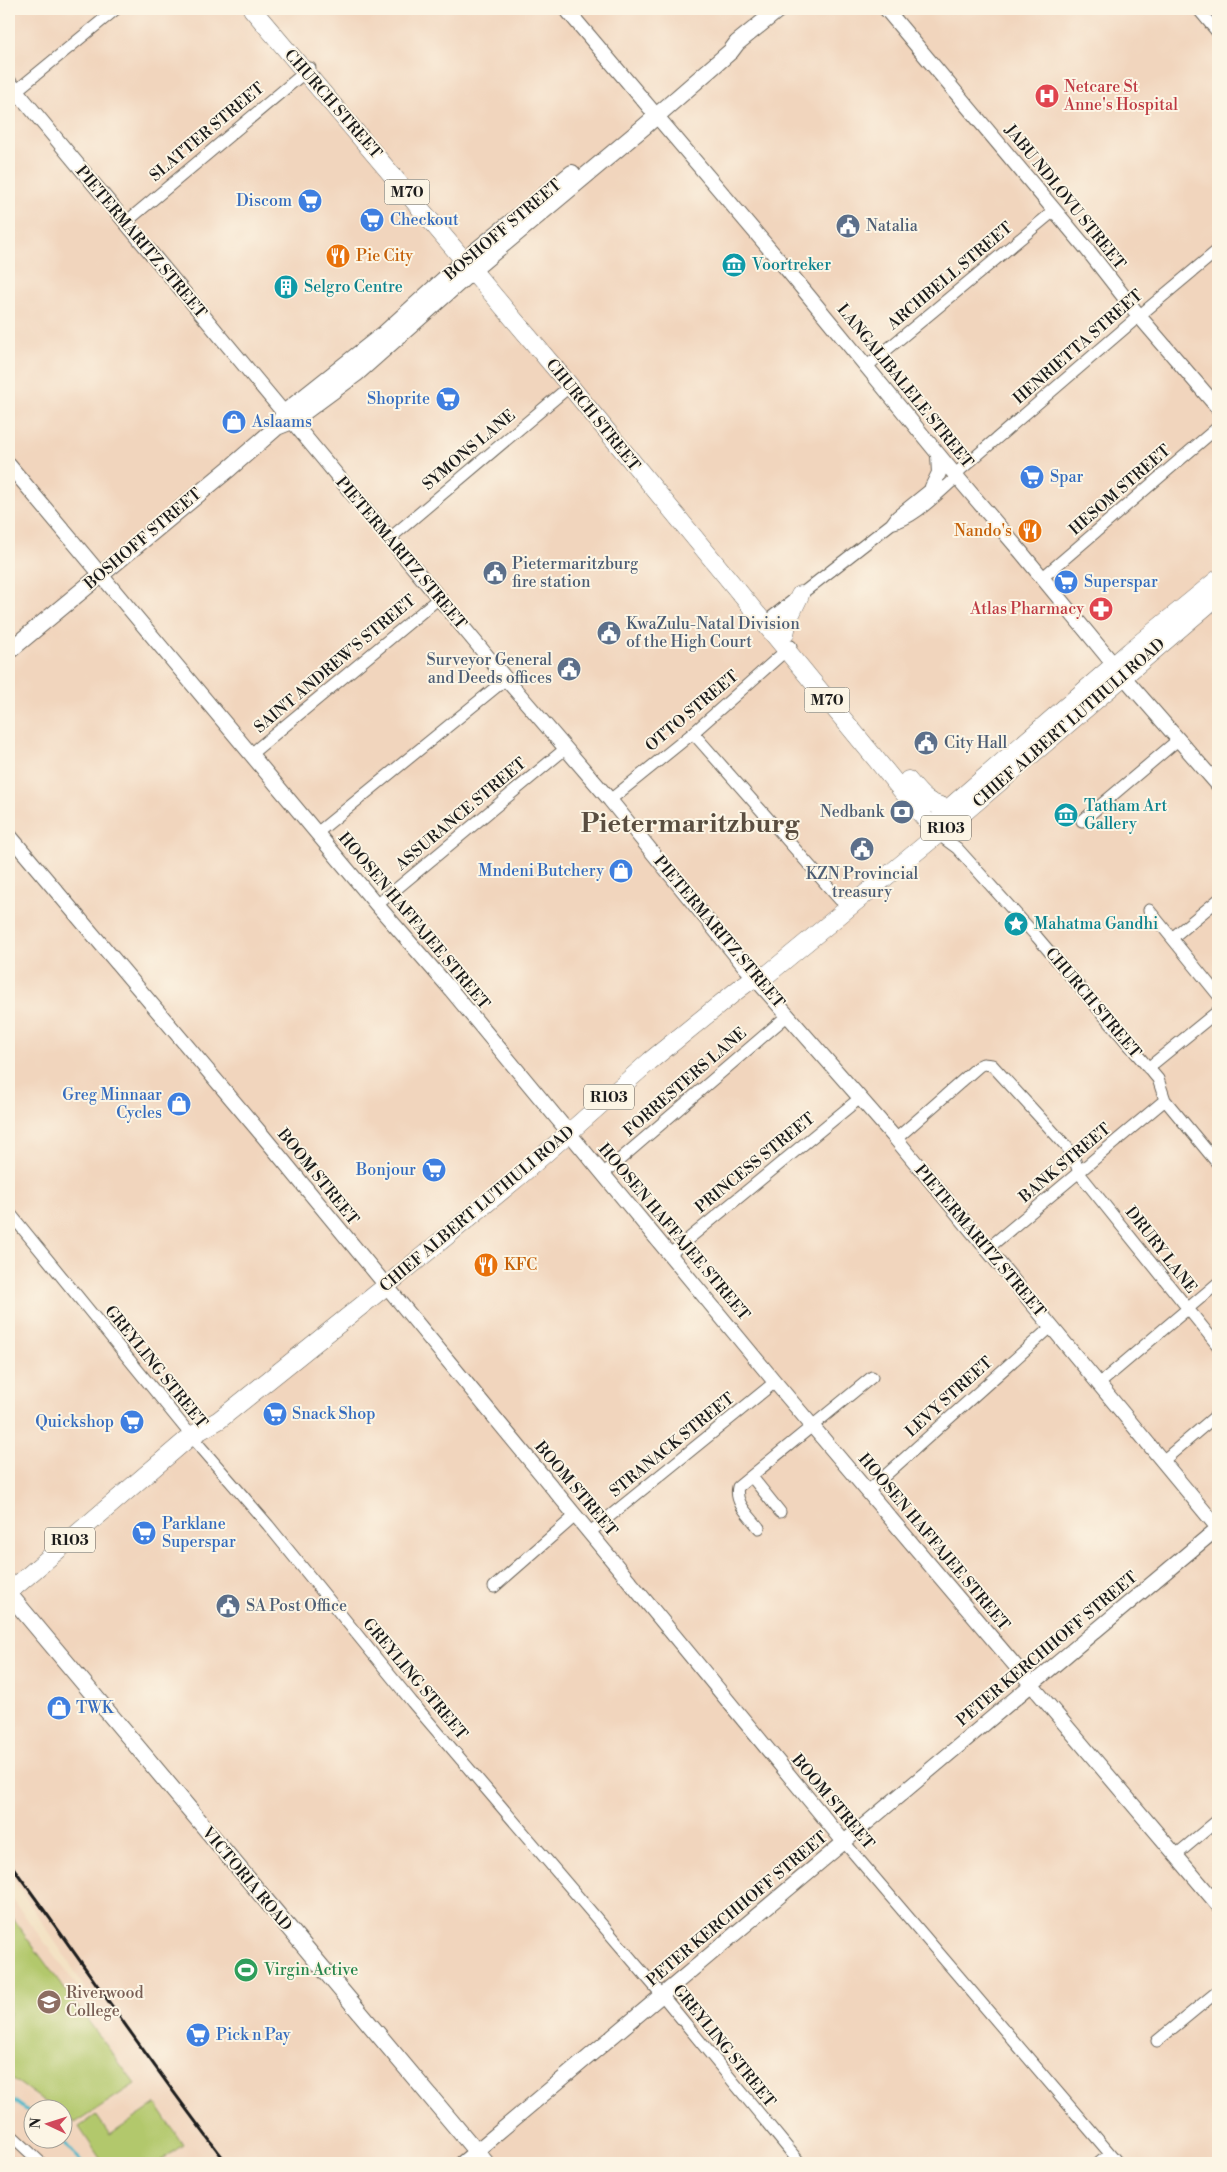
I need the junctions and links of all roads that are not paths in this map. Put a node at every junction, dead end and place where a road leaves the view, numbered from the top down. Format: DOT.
graph roads {
  1 [pos="116,9"];
  2 [pos="252,9"];
  3 [pos="263,9"];
  4 [pos="566,9"];
  5 [pos="779,9"];
  6 [pos="886,9"];
  7 [pos="1198,9"];
  8 [pos="1218,33"];
  9 [pos="308,69"];
  10 [pos="12,86"];
  11 [pos="653,113"];
  12 [pos="1055,210"];
  13 [pos="125,223"];
  14 [pos="1218,250"];
  15 [pos="473,262"];
  16 [pos="1139,316"];
  17 [pos="866,367"];
  18 [pos="570,386"];
  19 [pos="1218,408"];
  20 [pos="284,420"];
  21 [pos="1218,427"];
  22 [pos="938,454"];
  23 [pos="9,464"];
  24 [pos="956,473"];
  25 [pos="932,487"];
  26 [pos="891,524"];
  27 [pos="389,539"];
  28 [pos="101,574"];
  29 [pos="1042,578"];
  30 [pos="1218,580"];
  31 [pos="800,595"];
  32 [pos="1218,596"];
  33 [pos="439,598"];
  34 [pos="768,620"];
  35 [pos="788,643"];
  36 [pos="9,651"];
  37 [pos="1119,670"];
  38 [pos="506,679"];
  39 [pos="693,733"];
  40 [pos="1179,739"];
  41 [pos="565,749"];
  42 [pos="251,754"];
  43 [pos="1218,785"];
  44 [pos="610,800"];
  45 [pos="1082,821"];
  46 [pos="941,823"];
  47 [pos="317,834"];
  48 [pos="9,835"];
  49 [pos="840,900"];
  50 [pos="1218,900"];
  51 [pos="377,905"];
  52 [pos="1148,910"];
  53 [pos="1172,938"];
  54 [pos="755,977"];
  55 [pos="1218,995"];
  56 [pos="1218,1011"];
  57 [pos="788,1015"];
  58 [pos="1148,1068"];
  59 [pos="860,1098"];
  60 [pos="1165,1100"];
  61 [pos="568,1134"];
  62 [pos="896,1139"];
  63 [pos="1218,1164"];
  64 [pos="1079,1173"];
  65 [pos="603,1174"];
  66 [pos="9,1212"];
  67 [pos="986,1250"];
  68 [pos="670,1254"];
  69 [pos="1218,1284"];
  70 [pos="386,1286"];
  71 [pos="1188,1310"];
  72 [pos="1051,1327"];
  73 [pos="1218,1346"];
  74 [pos="872,1377"];
  75 [pos="775,1382"];
  76 [pos="1099,1384"];
  77 [pos="1218,1414"];
  78 [pos="814,1426"];
  79 [pos="194,1440"];
  80 [pos="1164,1460"];
  81 [pos="752,1477"];
  82 [pos="868,1491"];
  83 [pos="780,1512"];
  84 [pos="575,1516"];
  85 [pos="759,1528"];
  86 [pos="1218,1528"];
  87 [pos="589,1534"];
  88 [pos="494,1587"];
  89 [pos="10,1598"];
  90 [pos="1031,1685"];
  91 [pos="1218,1820"];
  92 [pos="844,1842"];
  93 [pos="1176,1855"];
  94 [pos="1218,1905"];
  95 [pos="1218,1991"];
  96 [pos="662,1995"];
  97 [pos="1157,2041"];
  98 [pos="9,2133"];
  99 [pos="481,2158"];
  100 [pos="1114,2159"];
  101 [pos="41,2163"];
  102 [pos="462,2163"];
  103 [pos="800,2163"];
  104 [pos="1099,2163"];
  1 -- 10 [label="street"];
  2 -- 9 [label="main road, CHURCH STREET / M70"];
  3 -- 9 [label="main road, CHURCH STREET / M70"];
  4 -- 11 [label="street, LANGALIBALELE STREET"];
  5 -- 11 [label="main road, BOSHOFF STREET"];
  6 -- 12 [label="street, JABU NDLOVU STREET"];
  7 -- 8 [label="street"];
  9 -- 13 [label="street, SLATTER STREET"];
  9 -- 15 [label="main road, CHURCH STREET / M70"];
  10 -- 13 [label="street, PIETERMARITZ STREET"];
  11 -- 15 [label="main road, BOSHOFF STREET"];
  11 -- 17 [label="street, LANGALIBALELE STREET"];
  12 -- 16 [label="street, JABU NDLOVU STREET"];
  12 -- 17 [label="street, ARCHBELL STREET"];
  13 -- 20 [label="street, PIETERMARITZ STREET"];
  14 -- 16 [label="street, HENRIETTA STREET"];
  15 -- 18 [label="main road, CHURCH STREET / M70"];
  15 -- 20 [label="main road, BOSHOFF STREET"];
  15 -- 34 [label="main road, CHURCH STREET / M70"];
  16 -- 19 [label="street, JABU NDLOVU STREET"];
  16 -- 24 [label="street, HENRIETTA STREET"];
  17 -- 22 [label="street, LANGALIBALELE STREET"];
  18 -- 27 [label="street, SYMONS LANE"];
  18 -- 34 [label="main road, CHURCH STREET / M70"];
  20 -- 27 [label="street, PIETERMARITZ STREET"];
  20 -- 28 [label="main road, BOSHOFF STREET"];
  21 -- 29 [label="street, HESOM STREET"];
  22 -- 24 [label="street, LANGALIBALELE STREET"];
  22 -- 25 [label="street"];
  23 -- 28 [label="street, HOOSEN HAFFAJEE STREET"];
  24 -- 25 [label="street, HENRIETTA STREET"];
  24 -- 26 [label="street, HENRIETTA STREET"];
  24 -- 29 [label="street, LANGALIBALELE STREET"];
  25 -- 26 [label="street, HENRIETTA STREET"];
  26 -- 31 [label="street, HENRIETTA STREET"];
  27 -- 33 [label="street, PIETERMARITZ STREET"];
  28 -- 36 [label="main road, BOSHOFF STREET"];
  28 -- 42 [label="street, HOOSEN HAFFAJEE STREET"];
  29 -- 37 [label="street, LANGALIBALELE STREET"];
  30 -- 37 [label="main road, CHIEF ALBERT LUTHULI ROAD / R103"];
  31 -- 34 [label="street, HENRIETTA STREET"];
  31 -- 35 [label="main road"];
  32 -- 37 [label="main road, CHIEF ALBERT LUTHULI ROAD / R103"];
  33 -- 38 [label="street, PIETERMARITZ STREET"];
  33 -- 42 [label="street, SAINT ANDREW'S STREET"];
  34 -- 35 [label="main road, CHURCH STREET / M70"];
  35 -- 39 [label="street, OTTO STREET"];
  35 -- 46 [label="main road, CHURCH STREET / M70"];
  35 -- 46 [label="main road, CHURCH STREET / M70"];
  37 -- 40 [label="street, LANGALIBALELE STREET"];
  37 -- 46 [label="main road, CHIEF ALBERT LUTHULI ROAD / R103"];
  38 -- 41 [label="street, PIETERMARITZ STREET"];
  38 -- 47 [label="street"];
  39 -- 44 [label="street, OTTO STREET"];
  39 -- 49 [label="street"];
  40 -- 43 [label="street, LANGALIBALELE STREET"];
  40 -- 45 [label="street"];
  41 -- 44 [label="street, PIETERMARITZ STREET"];
  41 -- 51 [label="street, ASSURANCE STREET"];
  42 -- 47 [label="street, HOOSEN HAFFAJEE STREET"];
  44 -- 54 [label="street, PIETERMARITZ STREET"];
  46 -- 49 [label="main road, CHIEF ALBERT LUTHULI ROAD / R103"];
  46 -- 54 [label="main road, CHIEF ALBERT LUTHULI ROAD / R103"];
  46 -- 58 [label="street, CHURCH STREET"];
  47 -- 51 [label="street, HOOSEN HAFFAJEE STREET"];
  48 -- 70 [label="street, BOOM STREET"];
  49 -- 54 [label="main road, CHIEF ALBERT LUTHULI ROAD / R103"];
  50 -- 53 [label="street"];
  51 -- 61 [label="street, HOOSEN HAFFAJEE STREET"];
  52 -- 53 [label="street"];
  53 -- 55 [label="street"];
  54 -- 57 [label="street, PIETERMARITZ STREET"];
  54 -- 61 [label="main road, CHIEF ALBERT LUTHULI ROAD / R103"];
  56 -- 58 [label="street"];
  57 -- 59 [label="street, PIETERMARITZ STREET"];
  57 -- 65 [label="street, FORRESTERS LANE"];
  58 -- 60 [label="street, CHURCH STREET"];
  59 -- 62 [label="street, PIETERMARITZ STREET"];
  59 -- 68 [label="street, PRINCESS STREET"];
  60 -- 63 [label="street, CHURCH STREET"];
  60 -- 64 [label="street, BANK STREET"];
  61 -- 65 [label="street, HOOSEN HAFFAJEE STREET"];
  61 -- 70 [label="main road, CHIEF ALBERT LUTHULI ROAD / R103"];
  62 -- 64 [label="street, DRURY LANE"];
  62 -- 67 [label="street, PIETERMARITZ STREET"];
  64 -- 67 [label="street, BANK STREET"];
  64 -- 71 [label="street, DRURY LANE"];
  65 -- 68 [label="street, HOOSEN HAFFAJEE STREET"];
  66 -- 79 [label="street, GREYLING STREET"];
  67 -- 72 [label="street, PIETERMARITZ STREET"];
  68 -- 75 [label="street, HOOSEN HAFFAJEE STREET"];
  69 -- 71 [label="street"];
  70 -- 79 [label="main road, CHIEF ALBERT LUTHULI ROAD / R103"];
  70 -- 84 [label="street, BOOM STREET"];
  71 -- 73 [label="street, DRURY LANE"];
  71 -- 76 [label="street"];
  72 -- 76 [label="street, PIETERMARITZ STREET"];
  72 -- 82 [label="street, LEVY STREET"];
  74 -- 78 [label="street"];
  75 -- 78 [label="street, HOOSEN HAFFAJEE STREET"];
  75 -- 87 [label="street, STRANACK STREET"];
  76 -- 80 [label="street, PIETERMARITZ STREET"];
  77 -- 80 [label="street"];
  78 -- 81 [label="street"];
  78 -- 82 [label="street, HOOSEN HAFFAJEE STREET"];
  79 -- 89 [label="main road, CHIEF ALBERT LUTHULI ROAD / R103"];
  79 -- 96 [label="street, GREYLING STREET"];
  80 -- 86 [label="street, PIETERMARITZ STREET"];
  81 -- 83 [label="street"];
  81 -- 85 [label="street"];
  82 -- 90 [label="street, HOOSEN HAFFAJEE STREET"];
  84 -- 87 [label="street, BOOM STREET"];
  84 -- 88 [label="street"];
  86 -- 90 [label="street, PETER KERCHHOFF STREET"];
  87 -- 92 [label="street, BOOM STREET"];
  89 -- 99 [label="main road, VICTORIA ROAD"];
  90 -- 92 [label="street, PETER KERCHHOFF STREET"];
  90 -- 93 [label="street, HOOSEN HAFFAJEE STREET"];
  91 -- 93 [label="street"];
  92 -- 96 [label="street, PETER KERCHHOFF STREET"];
  92 -- 100 [label="street, BOOM STREET"];
  93 -- 94 [label="street, HOOSEN HAFFAJEE STREET"];
  95 -- 97 [label="street"];
  96 -- 99 [label="street, PETER KERCHHOFF STREET"];
  96 -- 103 [label="street, GREYLING STREET"];
  98 -- 101 [label="street"];
  99 -- 102 [label="street, PETER KERCHHOFF STREET"];
  100 -- 104 [label="street"];
}
